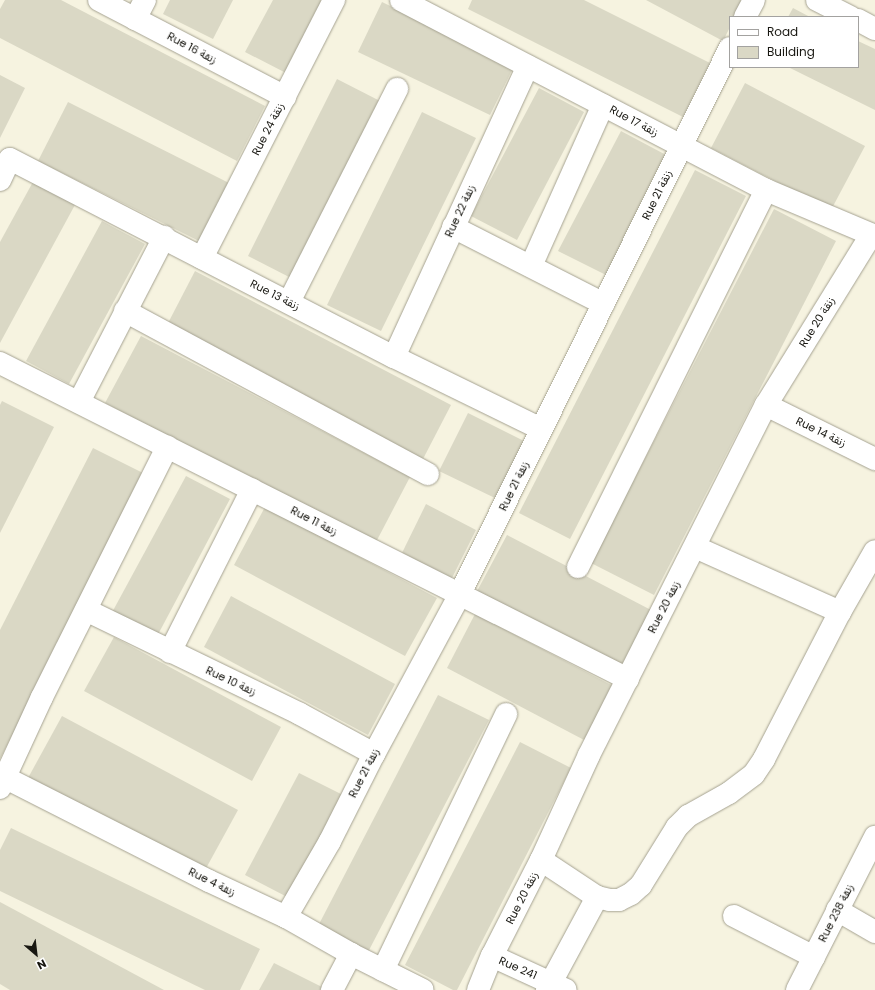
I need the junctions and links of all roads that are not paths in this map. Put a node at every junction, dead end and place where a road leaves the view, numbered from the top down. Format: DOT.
graph roads {
  1 [pos="99,0"];
  2 [pos="334,0"];
  3 [pos="401,0"];
  4 [pos="754,0"];
  5 [pos="817,0"];
  6 [pos="140,9"];
  7 [pos="746,16"];
  8 [pos="849,16"];
  9 [pos="859,21"];
  10 [pos="875,29"];
  11 [pos="729,50"];
  12 [pos="528,66"];
  13 [pos="397,89"];
  14 [pos="285,97"];
  15 [pos="604,105"];
  16 [pos="682,146"];
  17 [pos="0,180"];
  18 [pos="766,190"];
  19 [pos="453,226"];
  20 [pos="873,236"];
  21 [pos="164,237"];
  22 [pos="202,258"];
  23 [pos="531,266"];
  24 [pos="289,302"];
  25 [pos="604,304"];
  26 [pos="125,311"];
  27 [pos="394,356"];
  28 [pos="3,372"];
  29 [pos="79,402"];
  30 [pos="766,405"];
  31 [pos="541,429"];
  32 [pos="167,447"];
  33 [pos="875,458"];
  34 [pos="428,474"];
  35 [pos="252,490"];
  36 [pos="695,547"];
  37 [pos="875,551"];
  38 [pos="578,567"];
  39 [pos="460,594"];
  40 [pos="86,610"];
  41 [pos="840,612"];
  42 [pos="170,652"];
  43 [pos="628,679"];
  44 [pos="506,714"];
  45 [pos="374,754"];
  46 [pos="2,780"];
  47 [pos="875,837"];
  48 [pos="541,860"];
  49 [pos="597,897"];
  50 [pos="837,910"];
  51 [pos="734,916"];
  52 [pos="286,917"];
  53 [pos="875,932"];
  54 [pos="351,954"];
  55 [pos="492,956"];
  56 [pos="814,957"];
  57 [pos="383,970"];
  58 [pos="555,987"];
  59 [pos="332,990"];
  60 [pos="423,990"];
  61 [pos="478,990"];
  62 [pos="797,990"];
  1 -- 6 [label="street, Rue 16 زنقة"];
  2 -- 14 [label="street, Rue 24 زنقة"];
  3 -- 12 [label="street, Rue 17 زنقة"];
  4 -- 7 [label="street"];
  5 -- 8 [label="street"];
  6 -- 14 [label="street, Rue 16 زنقة"];
  9 -- 10 [label="street"];
  11 -- 16 [label="street, Rue 21 زنقة"];
  12 -- 15 [label="street, Rue 17 زنقة"];
  12 -- 19 [label="street, Rue 22 زنقة"];
  13 -- 24 [label="street"];
  14 -- 22 [label="street, Rue 24 زنقة"];
  15 -- 16 [label="street, Rue 17 زنقة"];
  15 -- 23 [label="street"];
  16 -- 18 [label="street, Rue 17 زنقة"];
  16 -- 25 [label="street, Rue 21 زنقة"];
  17 -- 21 [label="street, Rue 13 زنقة"];
  18 -- 20 [label="street, Rue 17 زنقة"];
  18 -- 38 [label="street"];
  19 -- 23 [label="street"];
  19 -- 27 [label="street, Rue 22 زنقة"];
  20 -- 30 [label="street, Rue 20 زنقة"];
  21 -- 22 [label="street, Rue 13 زنقة"];
  21 -- 26 [label="street"];
  22 -- 24 [label="street, Rue 13 زنقة"];
  23 -- 25 [label="street"];
  24 -- 27 [label="street, Rue 13 زنقة"];
  25 -- 31 [label="street, Rue 21 زنقة"];
  26 -- 29 [label="street"];
  26 -- 34 [label="street"];
  27 -- 31 [label="street, Rue 13 زنقة"];
  28 -- 29 [label="street, Rue 11 زنقة"];
  29 -- 32 [label="street, Rue 11 زنقة"];
  30 -- 33 [label="street, Rue 14 زنقة"];
  30 -- 36 [label="street, Rue 20 زنقة"];
  31 -- 39 [label="street, Rue 21 زنقة"];
  32 -- 35 [label="street, Rue 11 زنقة"];
  32 -- 40 [label="street"];
  35 -- 39 [label="street, Rue 11 زنقة"];
  35 -- 42 [label="street"];
  36 -- 41 [label="street"];
  36 -- 43 [label="street, Rue 20 زنقة"];
  37 -- 41 [label="street"];
  39 -- 43 [label="street, Rue 11 زنقة"];
  39 -- 45 [label="street, Rue 21 زنقة"];
  40 -- 42 [label="street, Rue 10 زنقة"];
  40 -- 46 [label="street"];
  41 -- 49 [label="street"];
  42 -- 45 [label="street, Rue 10 زنقة"];
  43 -- 48 [label="street, Rue 20 زنقة"];
  44 -- 57 [label="street"];
  45 -- 52 [label="street, Rue 21 زنقة"];
  46 -- 52 [label="street, Rue 4 زنقة"];
  47 -- 50 [label="street, Rue 238 زنقة"];
  48 -- 49 [label="street"];
  48 -- 55 [label="street, Rue 20 زنقة"];
  49 -- 58 [label="street"];
  50 -- 53 [label="street"];
  50 -- 56 [label="street, Rue 238 زنقة"];
  51 -- 56 [label="street"];
  52 -- 54 [label="street, Rue 4 زنقة"];
  54 -- 57 [label="street, Rue 4 زنقة"];
  54 -- 59 [label="street"];
  55 -- 58 [label="street, Rue 241"];
  55 -- 61 [label="street, Rue 20 زنقة"];
  56 -- 62 [label="street, Rue 238 زنقة"];
  57 -- 60 [label="street, Rue 4 زنقة"];
}
